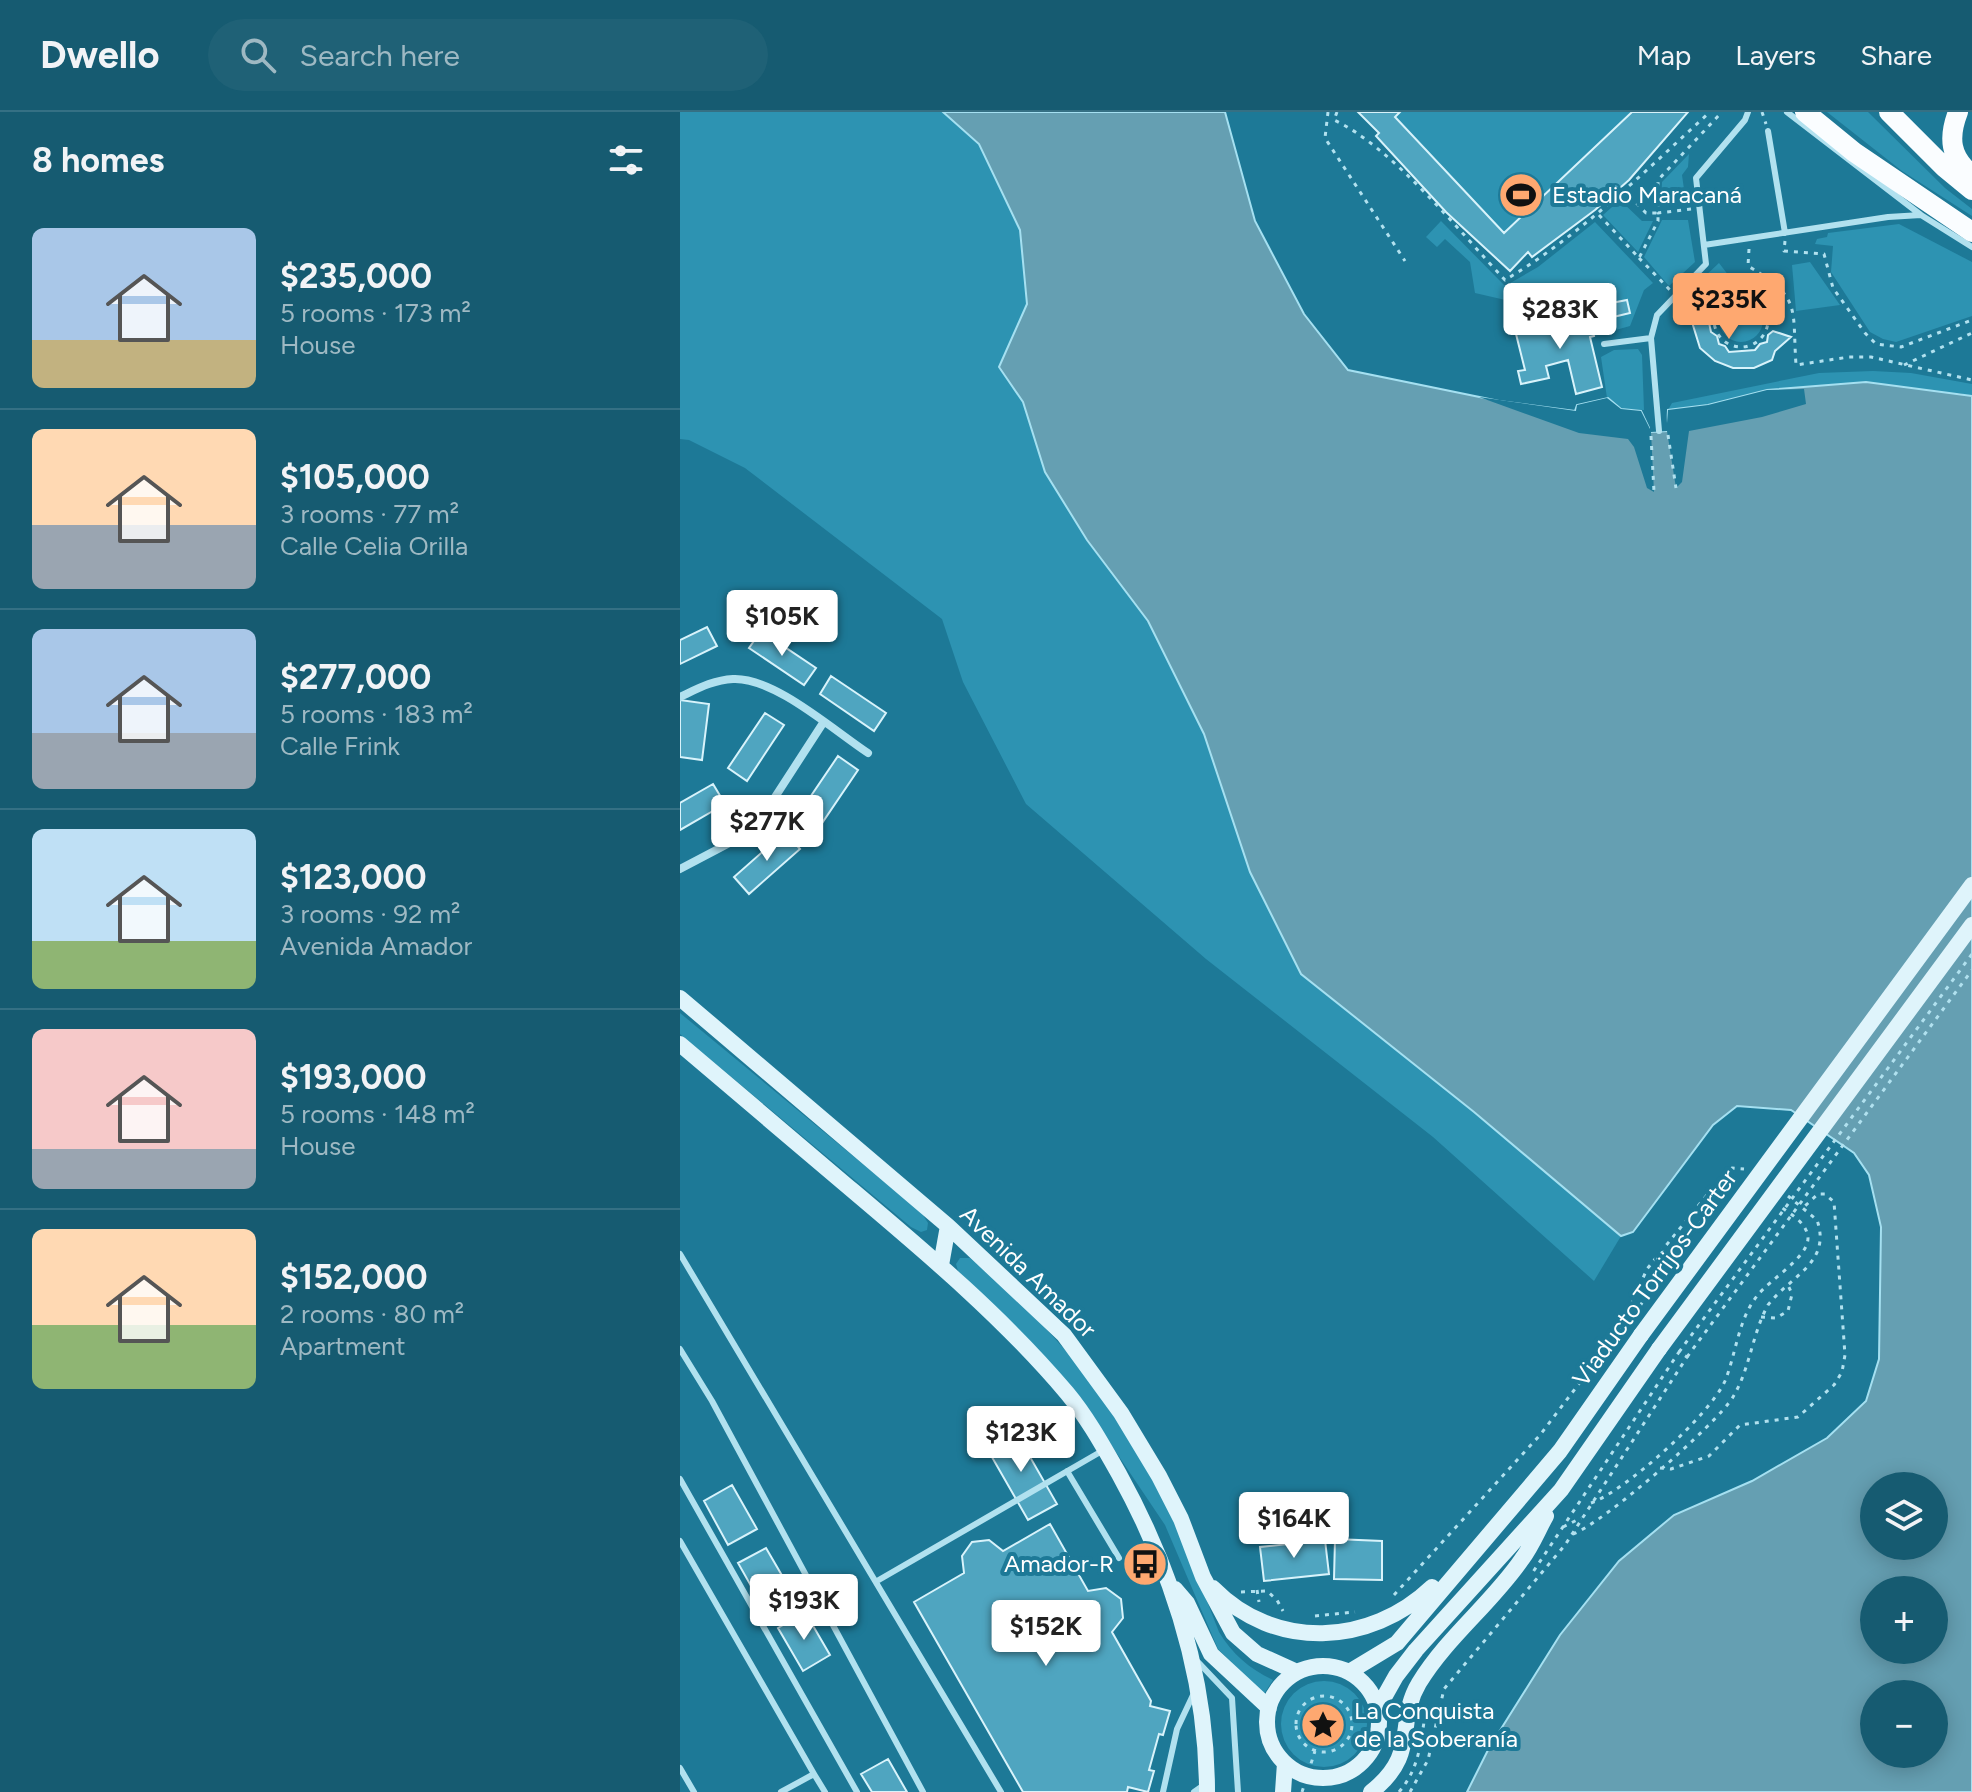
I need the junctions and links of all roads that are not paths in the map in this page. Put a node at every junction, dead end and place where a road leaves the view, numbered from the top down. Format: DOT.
graph roads {
  1 [pos="1748,112"];
  2 [pos="1787,112"];
  3 [pos="1805,112"];
  4 [pos="1889,112"];
  5 [pos="1958,112"];
  6 [pos="1768,131"];
  7 [pos="1972,175"];
  8 [pos="1972,190"];
  9 [pos="1921,215"];
  10 [pos="1972,232"];
  11 [pos="1785,233"];
  12 [pos="1704,245"];
  13 [pos="1972,247"];
  14 [pos="1651,338"];
  15 [pos="1604,344"];
  16 [pos="1659,431"];
  17 [pos="680,697"];
  18 [pos="823,723"];
  19 [pos="868,753"];
  20 [pos="680,869"];
  21 [pos="1972,885"];
  22 [pos="1972,925"];
  23 [pos="680,998"];
  24 [pos="680,1044"];
  25 [pos="948,1226"];
  26 [pos="680,1254"];
  27 [pos="941,1265"];
  28 [pos="680,1349"];
  29 [pos="1105,1449"];
  30 [pos="1067,1471"];
  31 [pos="680,1479"];
  32 [pos="1561,1490"];
  33 [pos="1494,1529"];
  34 [pos="680,1541"];
  35 [pos="1119,1558"];
  36 [pos="1203,1577"];
  37 [pos="877,1581"];
  38 [pos="1168,1582"];
  39 [pos="1188,1645"];
  40 [pos="1297,1672"];
  41 [pos="1349,1672"];
  42 [pos="1197,1686"];
  43 [pos="1269,1708"];
  44 [pos="1378,1708"];
  45 [pos="1285,1763"];
  46 [pos="680,1768"];
  47 [pos="814,1774"];
  48 [pos="1329,1785"];
  49 [pos="1203,1789"];
  50 [pos="694,1792"];
  51 [pos="781,1792"];
  52 [pos="825,1792"];
  53 [pos="857,1792"];
  54 [pos="923,1792"];
  55 [pos="1001,1792"];
  56 [pos="1163,1792"];
  57 [pos="1238,1792"];
  58 [pos="1283,1792"];
  59 [pos="1371,1792"];
  1 -- 12 [label="lane"];
  2 -- 9 [label="lane"];
  3 -- 10 [label="main road"];
  4 -- 8 [label="main road"];
  5 -- 7 [label="main road"];
  6 -- 11 [label="lane"];
  9 -- 11 [label="lane"];
  9 -- 13 [label="lane"];
  11 -- 12 [label="lane"];
  12 -- 14 [label="lane"];
  14 -- 15 [label="lane"];
  14 -- 16 [label="lane"];
  17 -- 18 [label="street"];
  18 -- 19 [label="street"];
  18 -- 20 [label="street"];
  21 -- 33 [label="main road, Viaducto Torrijos-Carter, bridge"];
  22 -- 32 [label="main road, Viaducto Torrijos-Carter, bridge"];
  23 -- 25 [label="main road, Avenida Amador"];
  24 -- 27 [label="main road"];
  25 -- 27 [label="main road"];
  25 -- 36 [label="main road, Avenida Amador"];
  26 -- 37 [label="lane"];
  27 -- 29 [label="main road"];
  28 -- 54 [label="lane"];
  29 -- 30 [label="lane"];
  29 -- 38 [label="main road"];
  30 -- 35 [label="lane"];
  30 -- 37 [label="lane"];
  31 -- 53 [label="lane"];
  32 -- 44 [label="main road, Viaducto Torrijos-Carter"];
  32 -- 59 [label="main road"];
  33 -- 36 [label="main road"];
  33 -- 41 [label="main road, Viaducto Torrijos-Carter"];
  34 -- 47 [label="lane"];
  36 -- 40 [label="main road, Avenida Amador"];
  37 -- 55 [label="lane"];
  38 -- 39 [label="main road"];
  38 -- 43 [label="main road"];
  39 -- 42 [label="main road"];
  39 -- 57 [label="lane"];
  40 -- 41 [label="main road"];
  40 -- 43 [label="main road"];
  41 -- 44 [label="main road"];
  42 -- 49 [label="main road"];
  42 -- 56 [label="lane"];
  43 -- 45 [label="main road"];
  44 -- 48 [label="main road"];
  45 -- 48 [label="main road"];
  45 -- 58 [label="main road"];
  46 -- 50 [label="lane"];
  47 -- 51 [label="lane"];
  47 -- 52 [label="lane"];
}
